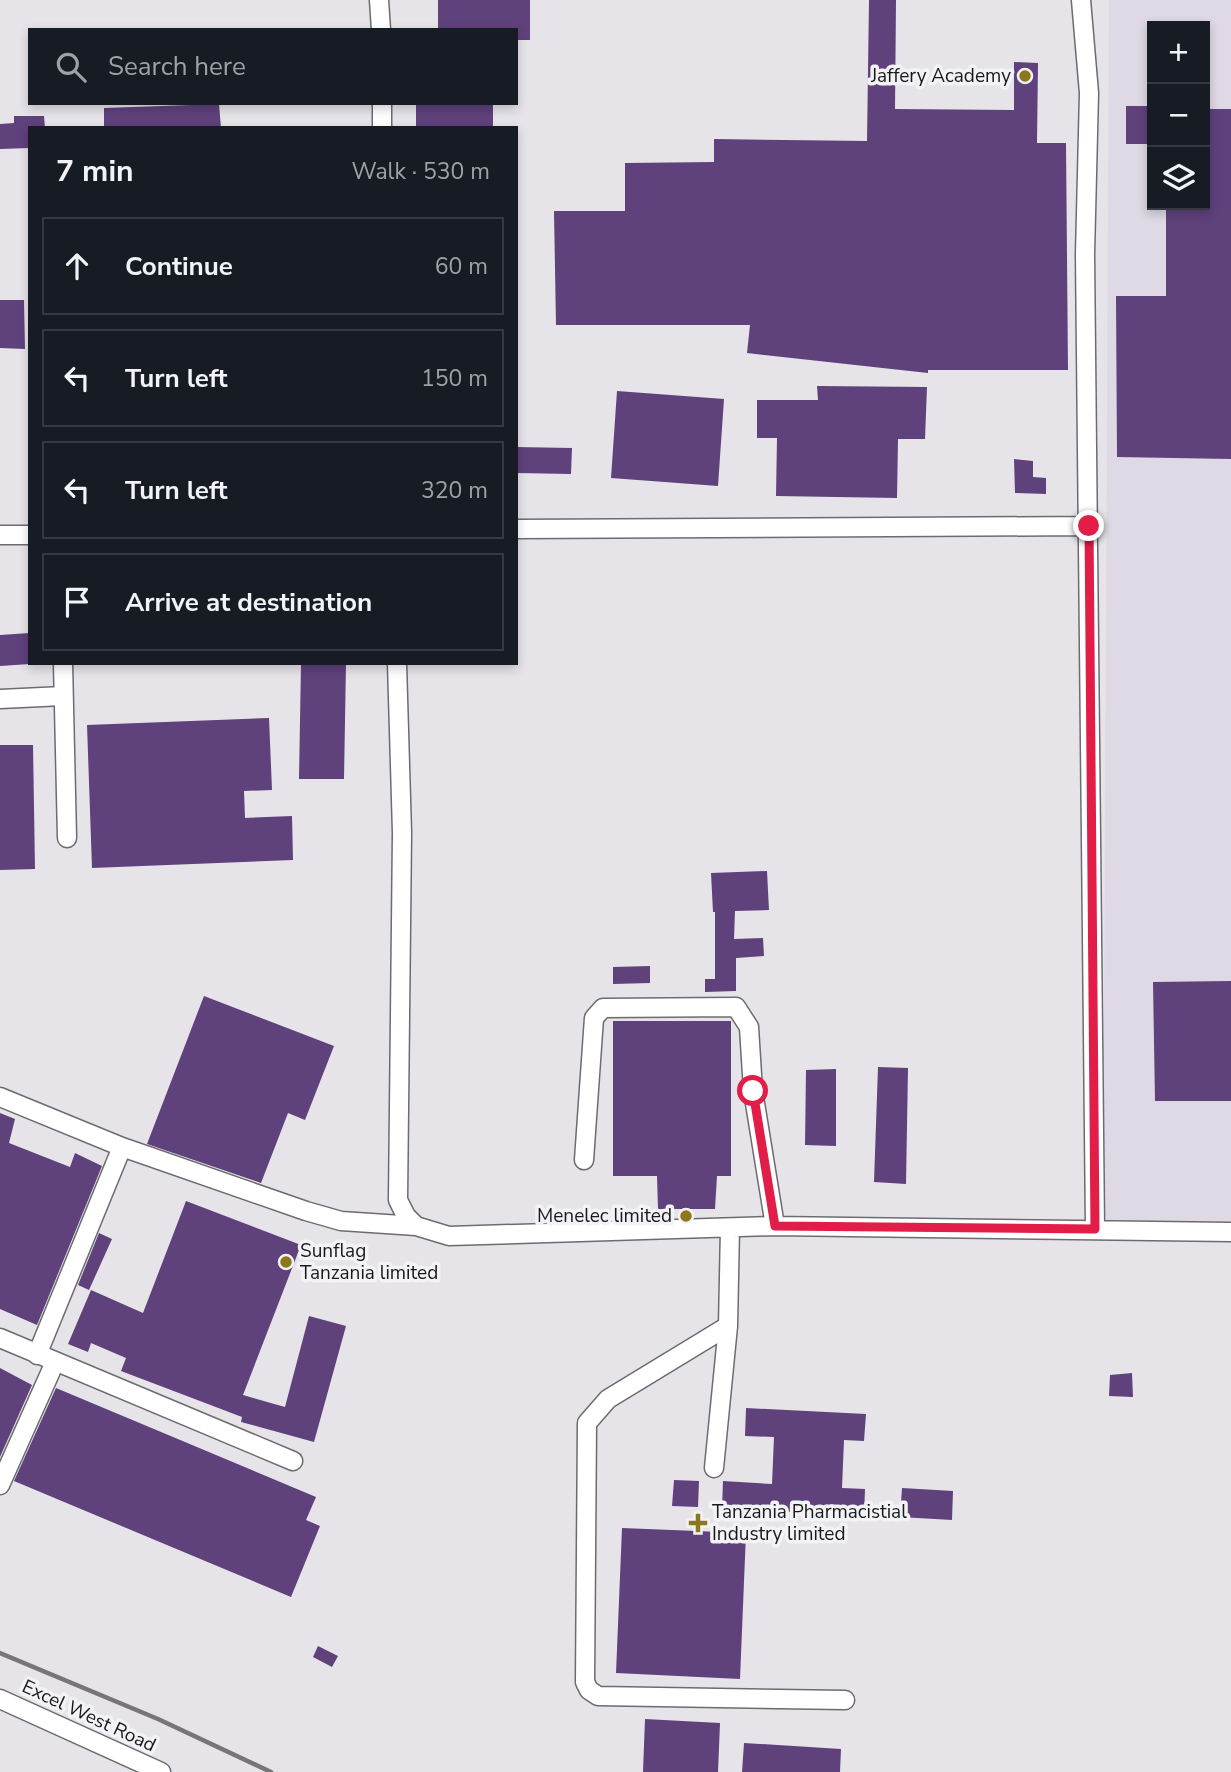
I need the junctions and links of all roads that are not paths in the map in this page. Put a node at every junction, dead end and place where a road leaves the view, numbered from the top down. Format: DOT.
graph roads {
  1 [pos="379,0"];
  2 [pos="1081,0"];
  3 [pos="380,28"];
  4 [pos="382,105"];
  5 [pos="382,126"];
  6 [pos="1089,526"];
  7 [pos="518,529"];
  8 [pos="28,534"];
  9 [pos="0,535"];
  10 [pos="63,665"];
  11 [pos="397,665"];
  12 [pos="63,696"];
  13 [pos="0,699"];
  14 [pos="67,838"];
  15 [pos="0,1097"];
  16 [pos="122,1147"];
  17 [pos="584,1160"];
  18 [pos="416,1226"];
  19 [pos="775,1226"];
  20 [pos="730,1228"];
  21 [pos="1095,1229"];
  22 [pos="1231,1232"];
  23 [pos="728,1326"];
  24 [pos="0,1338"];
  25 [pos="37,1355"];
  26 [pos="55,1362"];
  27 [pos="293,1461"];
  28 [pos="714,1468"];
  29 [pos="0,1485"];
  30 [pos="0,1699"];
  31 [pos="845,1700"];
  32 [pos="160,1772"];
  1 -- 3 [label="street"];
  2 -- 6 [label="street"];
  4 -- 5 [label="street"];
  6 -- 7 [label="street"];
  6 -- 21 [label="street"];
  8 -- 9 [label="street"];
  10 -- 12 [label="street"];
  11 -- 18 [label="street"];
  12 -- 13 [label="street"];
  12 -- 14 [label="street"];
  15 -- 16 [label="street"];
  16 -- 18 [label="street"];
  16 -- 25 [label="street"];
  17 -- 19 [label="street"];
  18 -- 20 [label="street"];
  19 -- 20 [label="street"];
  19 -- 21 [label="street"];
  20 -- 23 [label="street"];
  21 -- 22 [label="street"];
  23 -- 28 [label="street"];
  23 -- 31 [label="street"];
  24 -- 25 [label="street"];
  25 -- 26 [label="street"];
  26 -- 27 [label="street"];
  26 -- 29 [label="street"];
  30 -- 32 [label="street, Excel West Road"];
}
